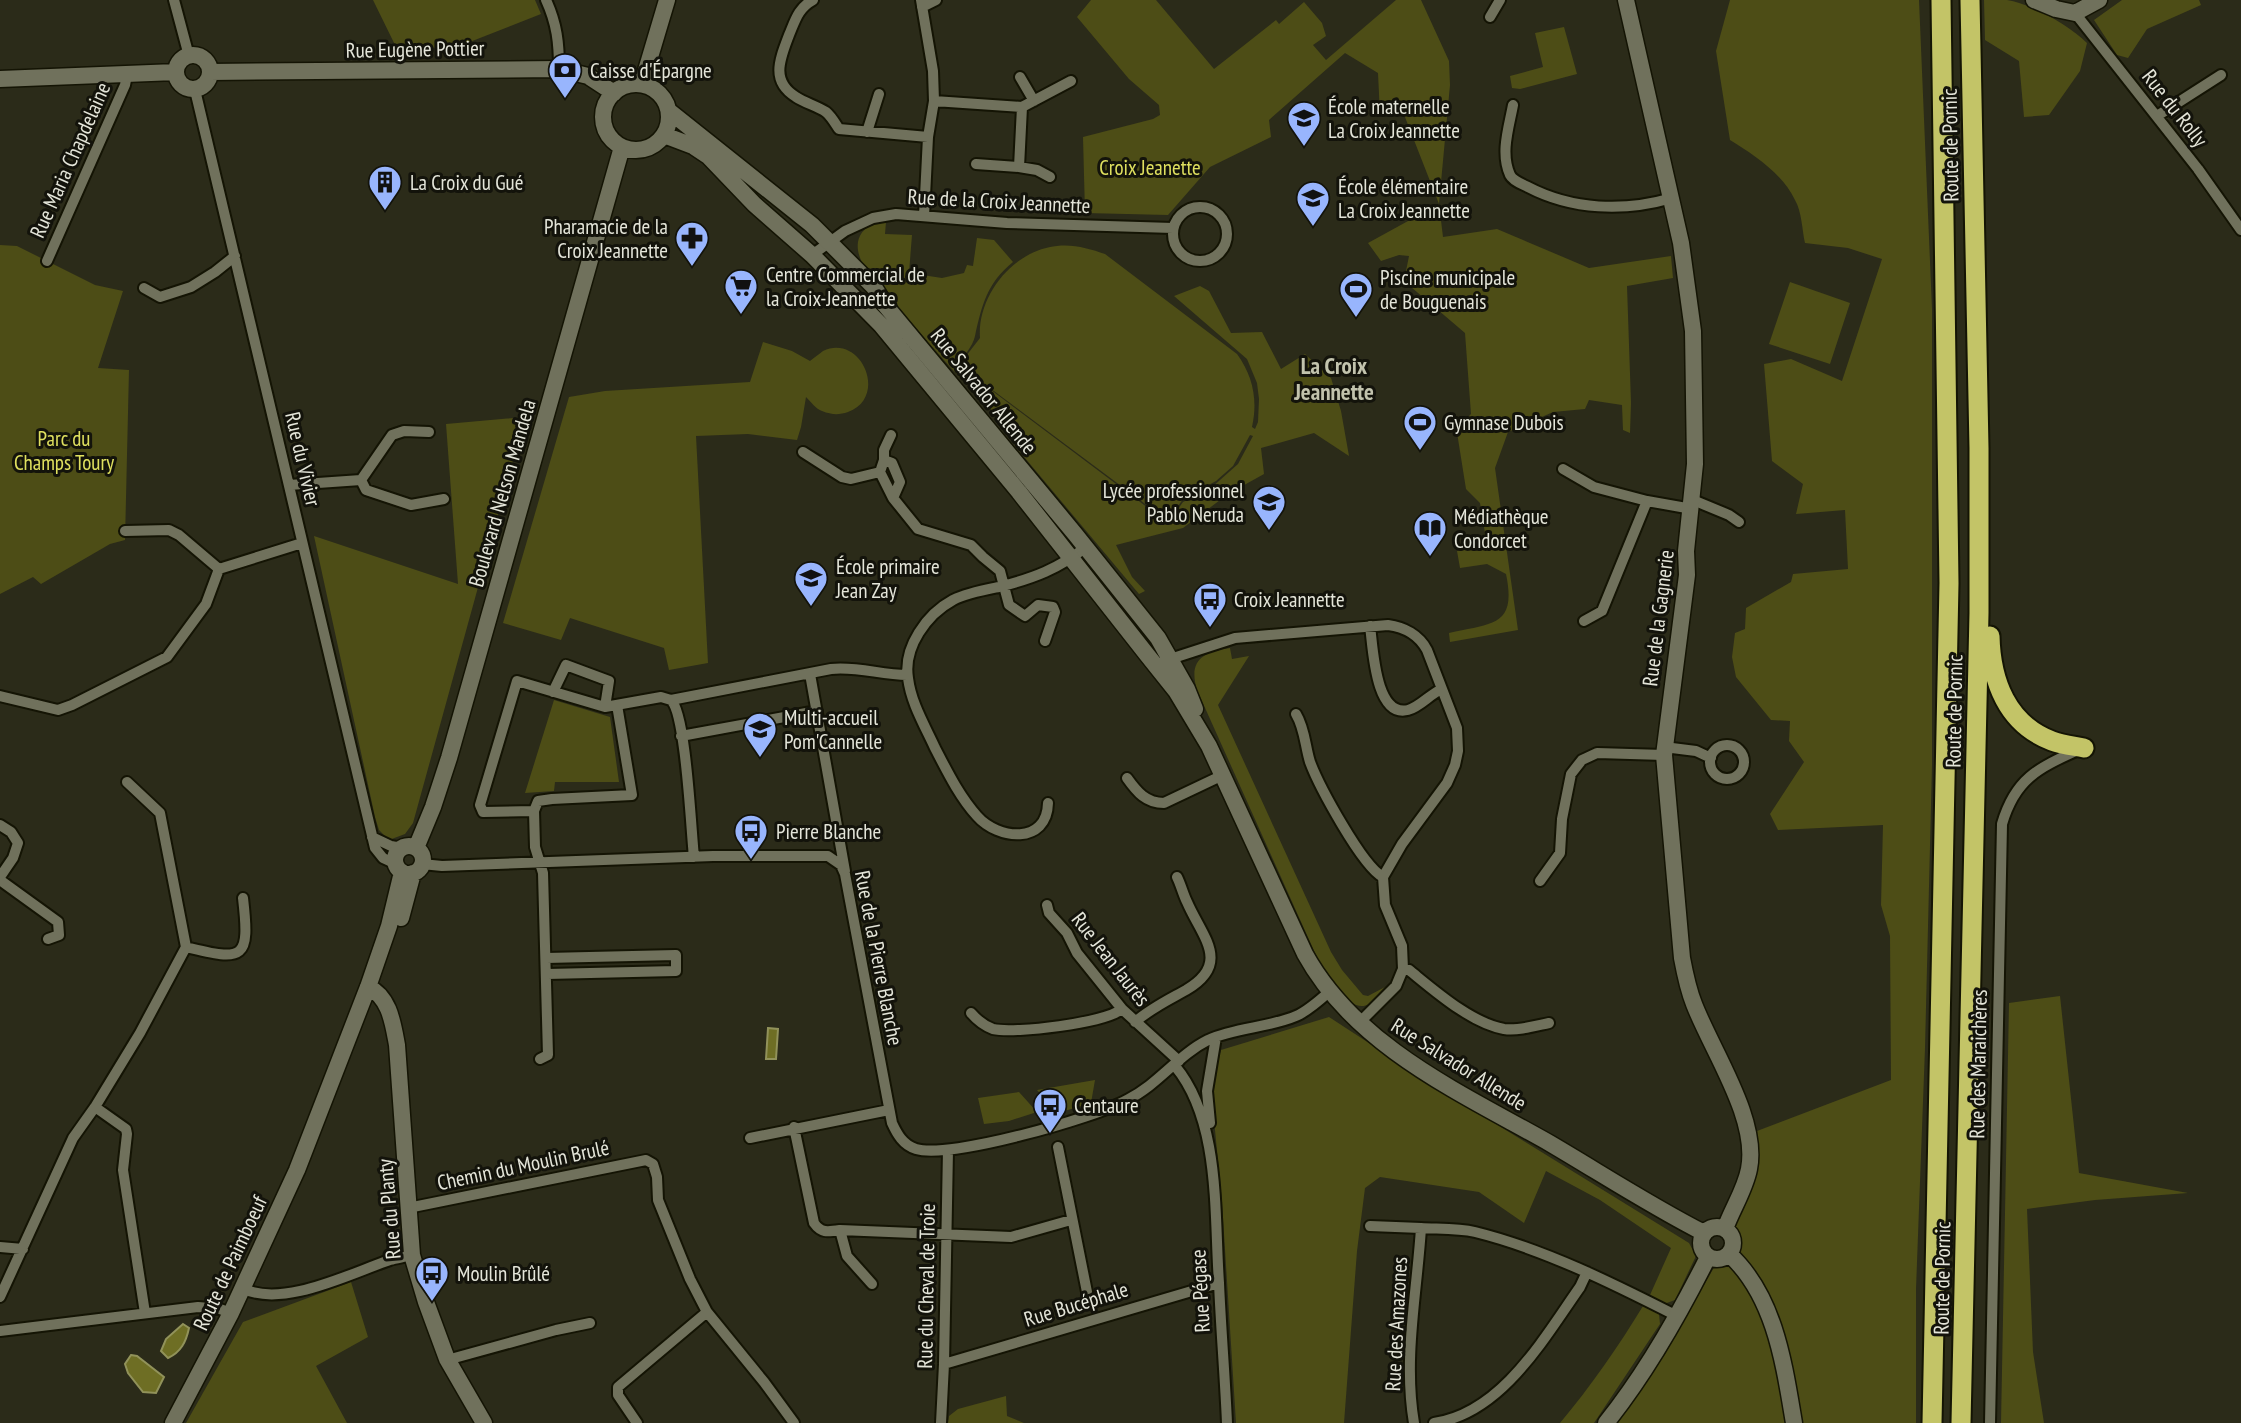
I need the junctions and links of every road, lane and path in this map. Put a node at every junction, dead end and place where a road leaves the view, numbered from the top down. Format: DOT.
graph roads {
  1 [pos="174,0"];
  2 [pos="546,0"];
  3 [pos="667,0"];
  4 [pos="813,0"];
  5 [pos="936,0"];
  6 [pos="1500,0"];
  7 [pos="1626,0"];
  8 [pos="1941,0"];
  9 [pos="2034,0"];
  10 [pos="2099,0"];
  11 [pos="1970,3"];
  12 [pos="922,4"];
  13 [pos="2075,13"];
  14 [pos="1490,17"];
  15 [pos="189,56"];
  16 [pos="559,69"];
  17 [pos="176,72"];
  18 [pos="210,72"];
  19 [pos="127,75"];
  20 [pos="2221,75"];
  21 [pos="1020,77"];
  22 [pos="0,79"];
  23 [pos="1071,81"];
  24 [pos="642,84"];
  25 [pos="195,90"];
  26 [pos="614,93"];
  27 [pos="880,94"];
  28 [pos="934,101"];
  29 [pos="1034,101"];
  30 [pos="1513,105"];
  31 [pos="1022,107"];
  32 [pos="669,111"];
  33 [pos="2157,116"];
  34 [pos="867,132"];
  35 [pos="664,135"];
  36 [pos="928,137"];
  37 [pos="622,147"];
  38 [pos="976,164"];
  39 [pos="1019,167"];
  40 [pos="1050,177"];
  41 [pos="1671,198"];
  42 [pos="924,216"];
  43 [pos="1173,228"];
  44 [pos="2241,230"];
  45 [pos="831,242"];
  46 [pos="811,255"];
  47 [pos="235,256"];
  48 [pos="47,261"];
  49 [pos="144,288"];
  50 [pos="429,432"];
  51 [pos="891,435"];
  52 [pos="803,452"];
  53 [pos="884,460"];
  54 [pos="1563,469"];
  55 [pos="880,472"];
  56 [pos="360,480"];
  57 [pos="289,485"];
  58 [pos="893,498"];
  59 [pos="444,499"];
  60 [pos="1647,501"];
  61 [pos="1692,505"];
  62 [pos="1739,522"];
  63 [pos="125,531"];
  64 [pos="302,543"];
  65 [pos="1086,547"];
  66 [pos="1071,559"];
  67 [pos="1979,567"];
  68 [pos="219,569"];
  69 [pos="1003,586"];
  70 [pos="1584,621"];
  71 [pos="1370,626"];
  72 [pos="1045,641"];
  73 [pos="1170,658"];
  74 [pos="1155,666"];
  75 [pos="810,674"];
  76 [pos="907,675"];
  77 [pos="1442,689"];
  78 [pos="553,692"];
  79 [pos="0,696"];
  80 [pos="671,700"];
  81 [pos="617,705"];
  82 [pos="605,707"];
  83 [pos="817,711"];
  84 [pos="1296,714"];
  85 [pos="681,736"];
  86 [pos="1209,746"];
  87 [pos="2084,748"];
  88 [pos="1664,751"];
  89 [pos="1711,758"];
  90 [pos="1223,775"];
  91 [pos="1127,778"];
  92 [pos="127,782"];
  93 [pos="1048,803"];
  94 [pos="534,811"];
  95 [pos="0,825"];
  96 [pos="372,837"];
  97 [pos="409,848"];
  98 [pos="694,857"];
  99 [pos="540,863"];
  100 [pos="408,868"];
  101 [pos="845,874"];
  102 [pos="1177,877"];
  103 [pos="1383,877"];
  104 [pos="0,878"];
  105 [pos="1540,881"];
  106 [pos="243,898"];
  107 [pos="1047,905"];
  108 [pos="48,939"];
  109 [pos="186,947"];
  110 [pos="546,958"];
  111 [pos="1403,969"];
  112 [pos="547,974"];
  113 [pos="372,989"];
  114 [pos="1330,991"];
  115 [pos="1122,1009"];
  116 [pos="971,1013"];
  117 [pos="1135,1022"];
  118 [pos="1360,1022"];
  119 [pos="1549,1023"];
  120 [pos="1216,1037"];
  121 [pos="540,1059"];
  122 [pos="1177,1063"];
  123 [pos="95,1107"];
  124 [pos="889,1110"];
  125 [pos="794,1127"];
  126 [pos="750,1138"];
  127 [pos="1058,1147"];
  128 [pos="948,1150"];
  129 [pos="1210,1157"];
  130 [pos="408,1208"];
  131 [pos="1071,1220"];
  132 [pos="1370,1226"];
  133 [pos="1421,1228"];
  134 [pos="1725,1229"];
  135 [pos="839,1230"];
  136 [pos="1703,1233"];
  137 [pos="947,1235"];
  138 [pos="0,1247"];
  139 [pos="23,1249"];
  140 [pos="1729,1254"];
  141 [pos="412,1255"];
  142 [pos="1708,1257"];
  143 [pos="1587,1272"];
  144 [pos="1219,1283"];
  145 [pos="872,1284"];
  146 [pos="242,1288"];
  147 [pos="1087,1292"];
  148 [pos="0,1297"];
  149 [pos="145,1312"];
  150 [pos="707,1312"];
  151 [pos="231,1313"];
  152 [pos="1677,1316"];
  153 [pos="590,1323"];
  154 [pos="0,1331"];
  155 [pos="447,1360"];
  156 [pos="944,1364"];
  157 [pos="1448,1422"];
  158 [pos="173,1423"];
  159 [pos="484,1423"];
  160 [pos="636,1423"];
  161 [pos="794,1423"];
  162 [pos="941,1423"];
  163 [pos="1227,1423"];
  164 [pos="1414,1423"];
  165 [pos="1434,1423"];
  166 [pos="1606,1423"];
  167 [pos="1794,1423"];
  168 [pos="1932,1423"];
  169 [pos="1961,1423"];
  170 [pos="1990,1423"];
  1 -- 15 [label="street"];
  2 -- 16 [label="street"];
  3 -- 24 [label="street"];
  4 -- 34 [label="street"];
  5 -- 12 [label="street"];
  6 -- 14 [label="street"];
  7 -- 41 [label="street, Rue de la Gagnerie"];
  8 -- 168 [label="highway, Route de Pornic"];
  9 -- 13 [label="street"];
  10 -- 13 [label="street"];
  11 -- 67 [label="highway, Route de Pornic"];
  12 -- 28 [label="street"];
  13 -- 33 [label="street, Rue du Rolly"];
  15 -- 17 [label="street"];
  15 -- 18 [label="street"];
  16 -- 18 [label="street, Rue Eugène Pottier"];
  16 -- 26 [label="street, Rue Eugène Pottier"];
  17 -- 19 [label="street"];
  17 -- 25 [label="street"];
  18 -- 25 [label="street"];
  19 -- 22 [label="street"];
  19 -- 48 [label="street, Rue Maria Chapdelaine"];
  20 -- 33 [label="street"];
  21 -- 29 [label="street"];
  23 -- 29 [label="street"];
  24 -- 26 [label="street"];
  24 -- 32 [label="street"];
  25 -- 47 [label="street, Rue du Vivier"];
  26 -- 37 [label="street"];
  27 -- 34 [label="street"];
  28 -- 31 [label="street"];
  28 -- 36 [label="street"];
  29 -- 31 [label="street"];
  30 -- 41 [label="street"];
  31 -- 39 [label="street"];
  32 -- 35 [label="street"];
  32 -- 45 [label="street, Rue Salvador Allende"];
  33 -- 44 [label="street, Rue du Rolly"];
  34 -- 36 [label="street"];
  35 -- 37 [label="street"];
  35 -- 46 [label="street, Rue Salvador Allende"];
  36 -- 42 [label="street"];
  37 -- 97 [label="street, Boulevard Nelson Mandela"];
  38 -- 39 [label="street"];
  39 -- 40 [label="street"];
  41 -- 61 [label="street, Rue de la Gagnerie"];
  42 -- 43 [label="street, Rue de la Croix Jeannette"];
  42 -- 45 [label="street, Rue de la Croix Jeannette"];
  43 -- 43 [label="street"];
  45 -- 46 [label="street, Rue de la Croix Jeannette"];
  45 -- 65 [label="street, Rue Salvador Allende"];
  46 -- 66 [label="street, Rue Salvador Allende"];
  47 -- 49 [label="street"];
  47 -- 57 [label="street, Rue du Vivier"];
  50 -- 56 [label="street"];
  51 -- 53 [label="street"];
  52 -- 55 [label="street"];
  53 -- 55 [label="street"];
  53 -- 58 [label="street"];
  54 -- 60 [label="street"];
  55 -- 58 [label="street"];
  56 -- 57 [label="street"];
  56 -- 59 [label="street"];
  57 -- 64 [label="street, Rue du Vivier"];
  58 -- 69 [label="street"];
  60 -- 61 [label="street"];
  60 -- 70 [label="street"];
  61 -- 62 [label="street"];
  61 -- 88 [label="street, Rue de la Gagnerie"];
  63 -- 68 [label="street"];
  64 -- 68 [label="street"];
  64 -- 96 [label="street, Rue du Vivier"];
  65 -- 66 [label="street"];
  65 -- 73 [label="street, Rue Salvador Allende"];
  66 -- 69 [label="street"];
  66 -- 74 [label="street, Rue Salvador Allende"];
  67 -- 87 [label="highway"];
  67 -- 169 [label="highway, Route de Pornic"];
  68 -- 79 [label="street"];
  69 -- 72 [label="street"];
  69 -- 76 [label="street"];
  71 -- 73 [label="street"];
  71 -- 77 [label="street"];
  71 -- 77 [label="street"];
  73 -- 74 [label="street"];
  73 -- 86 [label="street, Rue Salvador Allende"];
  74 -- 86 [label="street, Rue Salvador Allende"];
  75 -- 76 [label="street"];
  75 -- 80 [label="street"];
  75 -- 83 [label="street"];
  76 -- 93 [label="street"];
  77 -- 103 [label="street"];
  78 -- 82 [label="street"];
  78 -- 82 [label="street"];
  78 -- 94 [label="street"];
  80 -- 81 [label="street"];
  80 -- 85 [label="street"];
  81 -- 82 [label="street"];
  81 -- 94 [label="street"];
  83 -- 85 [label="street"];
  83 -- 101 [label="street"];
  84 -- 103 [label="street"];
  85 -- 98 [label="street"];
  86 -- 90 [label="street, Rue Salvador Allende"];
  87 -- 170 [label="street, Rue des Maraichères"];
  88 -- 89 [label="street"];
  88 -- 105 [label="street"];
  88 -- 134 [label="street, Rue de la Gagnerie"];
  90 -- 91 [label="street"];
  90 -- 114 [label="street, Rue Salvador Allende"];
  92 -- 109 [label="street"];
  94 -- 99 [label="street"];
  95 -- 104 [label="street"];
  96 -- 97 [label="street"];
  96 -- 100 [label="street, Rue du Vivier"];
  97 -- 100 [label="street, Boulevard Nelson Mandela"];
  97 -- 100 [label="street"];
  98 -- 99 [label="street, Rue de la Pierre Blanche"];
  98 -- 101 [label="street, Rue de la Pierre Blanche"];
  99 -- 100 [label="street, Rue de la Pierre Blanche"];
  99 -- 110 [label="street"];
  100 -- 113 [label="street, Route de Paimboeuf"];
  101 -- 124 [label="street, Rue de la Pierre Blanche"];
  102 -- 117 [label="street"];
  103 -- 111 [label="street"];
  104 -- 108 [label="street"];
  106 -- 109 [label="street"];
  107 -- 115 [label="street, Rue Jean Jaurès"];
  109 -- 123 [label="street"];
  110 -- 112 [label="street"];
  110 -- 112 [label="street"];
  111 -- 118 [label="street"];
  111 -- 119 [label="street"];
  112 -- 121 [label="street"];
  113 -- 130 [label="street, Rue du Planty"];
  113 -- 146 [label="street, Route de Paimboeuf"];
  114 -- 118 [label="street, Rue Salvador Allende"];
  114 -- 120 [label="street, Rue de la Pierre Blanche"];
  115 -- 116 [label="street"];
  115 -- 117 [label="street, Rue Jean Jaurès"];
  117 -- 122 [label="street, Rue Jean Jaurès"];
  118 -- 136 [label="street, Rue Salvador Allende"];
  120 -- 122 [label="street, Rue de la Pierre Blanche"];
  120 -- 129 [label="street, Rue Pégase"];
  122 -- 128 [label="street, Rue de la Pierre Blanche"];
  122 -- 129 [label="street, Rue Pégase"];
  123 -- 139 [label="street"];
  123 -- 149 [label="street"];
  124 -- 125 [label="street"];
  124 -- 128 [label="street, Rue de la Pierre Blanche"];
  125 -- 126 [label="street"];
  125 -- 135 [label="street"];
  127 -- 131 [label="street"];
  128 -- 137 [label="street, Rue du Cheval de Troie"];
  129 -- 144 [label="street, Rue Pégase"];
  130 -- 141 [label="street, Rue du Planty"];
  130 -- 150 [label="street, Chemin du Moulin Brulé"];
  131 -- 137 [label="street"];
  131 -- 147 [label="street"];
  132 -- 133 [label="street, Rue des Amazones"];
  133 -- 143 [label="street, Rue des Amazones"];
  133 -- 164 [label="street, Rue des Amazones"];
  134 -- 136 [label="street"];
  134 -- 140 [label="street"];
  135 -- 137 [label="street"];
  135 -- 145 [label="street"];
  136 -- 142 [label="street"];
  137 -- 156 [label="street, Rue du Cheval de Troie"];
  138 -- 139 [label="street"];
  139 -- 148 [label="street"];
  140 -- 142 [label="street"];
  140 -- 167 [label="street"];
  141 -- 146 [label="street"];
  141 -- 155 [label="street, Rue du Planty"];
  142 -- 152 [label="street"];
  143 -- 152 [label="street, Rue des Amazones"];
  143 -- 157 [label="street"];
  144 -- 156 [label="street, Rue Bucéphale"];
  144 -- 163 [label="street, Rue Pégase"];
  146 -- 151 [label="street, Route de Paimboeuf"];
  149 -- 151 [label="street"];
  149 -- 154 [label="street"];
  150 -- 160 [label="street"];
  150 -- 161 [label="street"];
  151 -- 158 [label="street, Route de Paimboeuf"];
  152 -- 166 [label="street"];
  153 -- 155 [label="street"];
  155 -- 159 [label="street, Rue du Planty"];
  156 -- 162 [label="street, Rue du Cheval de Troie"];
  157 -- 165 [label="street"];
}
